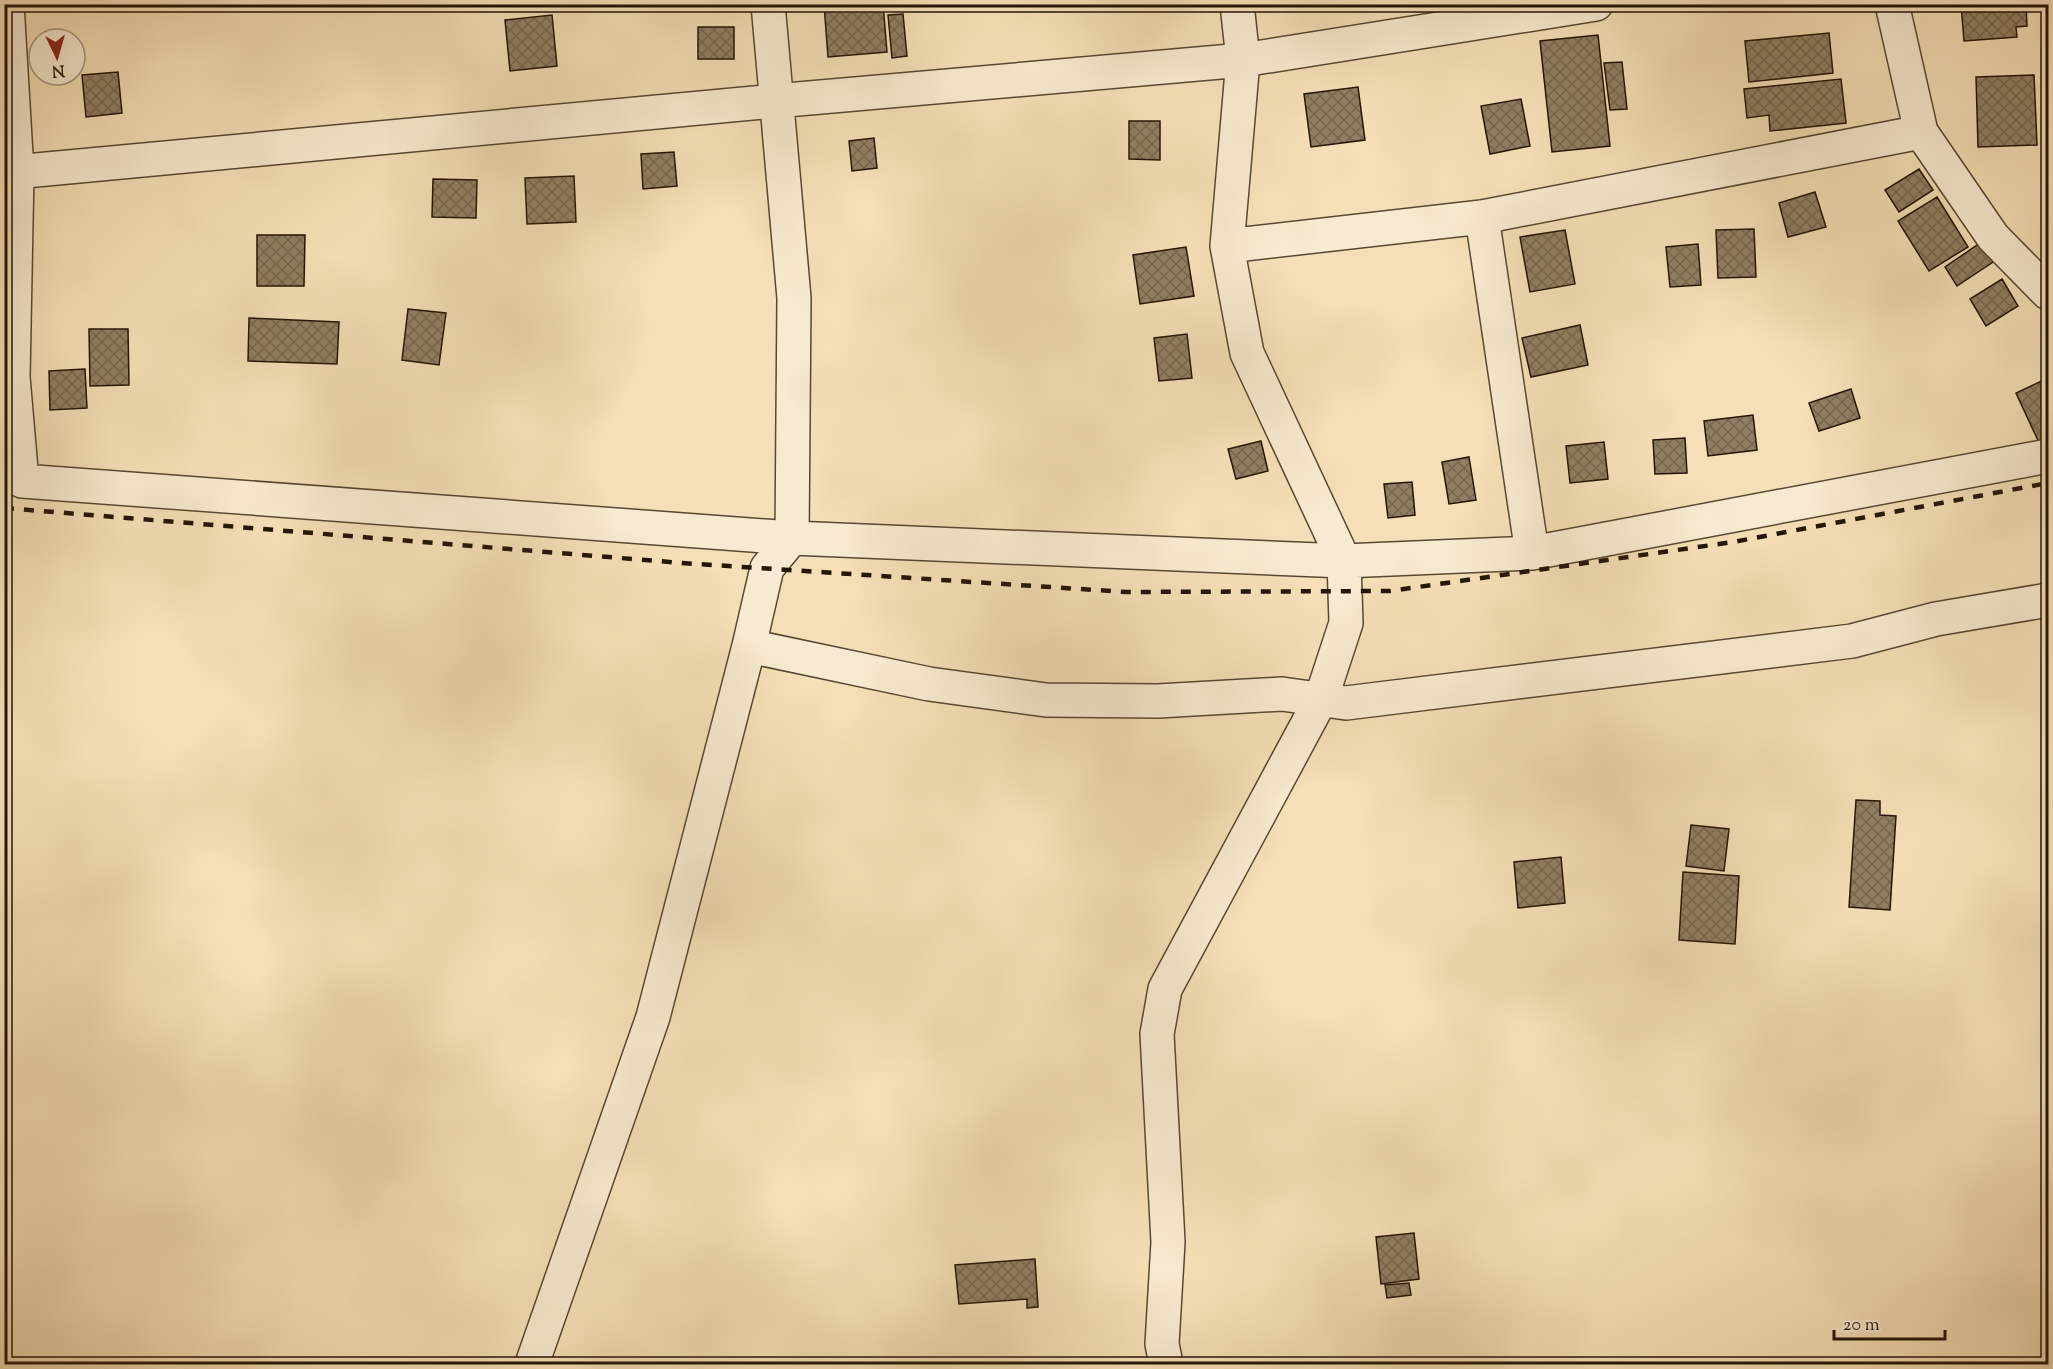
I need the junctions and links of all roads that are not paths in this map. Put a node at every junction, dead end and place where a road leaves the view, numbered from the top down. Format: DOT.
graph roads {
  1 [pos="7,4"];
  2 [pos="768,4"];
  3 [pos="1237,4"];
  4 [pos="1596,4"];
  5 [pos="1892,4"];
  6 [pos="1243,60"];
  7 [pos="775,101"];
  8 [pos="1921,132"];
  9 [pos="11,172"];
  10 [pos="1482,217"];
  11 [pos="1227,246"];
  12 [pos="2049,292"];
  13 [pos="2049,456"];
  14 [pos="792,538"];
  15 [pos="1532,552"];
  16 [pos="1344,561"];
  17 [pos="2049,600"];
  18 [pos="749,646"];
  19 [pos="1321,699"];
  20 [pos="532,1365"];
  21 [pos="1166,1365"];
  1 -- 9 [label="street"];
  2 -- 7 [label="street"];
  3 -- 6 [label="street"];
  4 -- 6 [label="street"];
  5 -- 8 [label="street"];
  6 -- 7 [label="street"];
  6 -- 11 [label="street"];
  7 -- 9 [label="street"];
  7 -- 14 [label="street"];
  8 -- 10 [label="street"];
  8 -- 12 [label="street"];
  9 -- 14 [label="street"];
  10 -- 11 [label="street"];
  10 -- 15 [label="street"];
  11 -- 16 [label="street"];
  13 -- 15 [label="street"];
  14 -- 16 [label="street"];
  14 -- 18 [label="street"];
  15 -- 16 [label="street"];
  16 -- 19 [label="street"];
  17 -- 19 [label="street"];
  18 -- 19 [label="street"];
  18 -- 20 [label="street"];
  19 -- 21 [label="street"];
}
